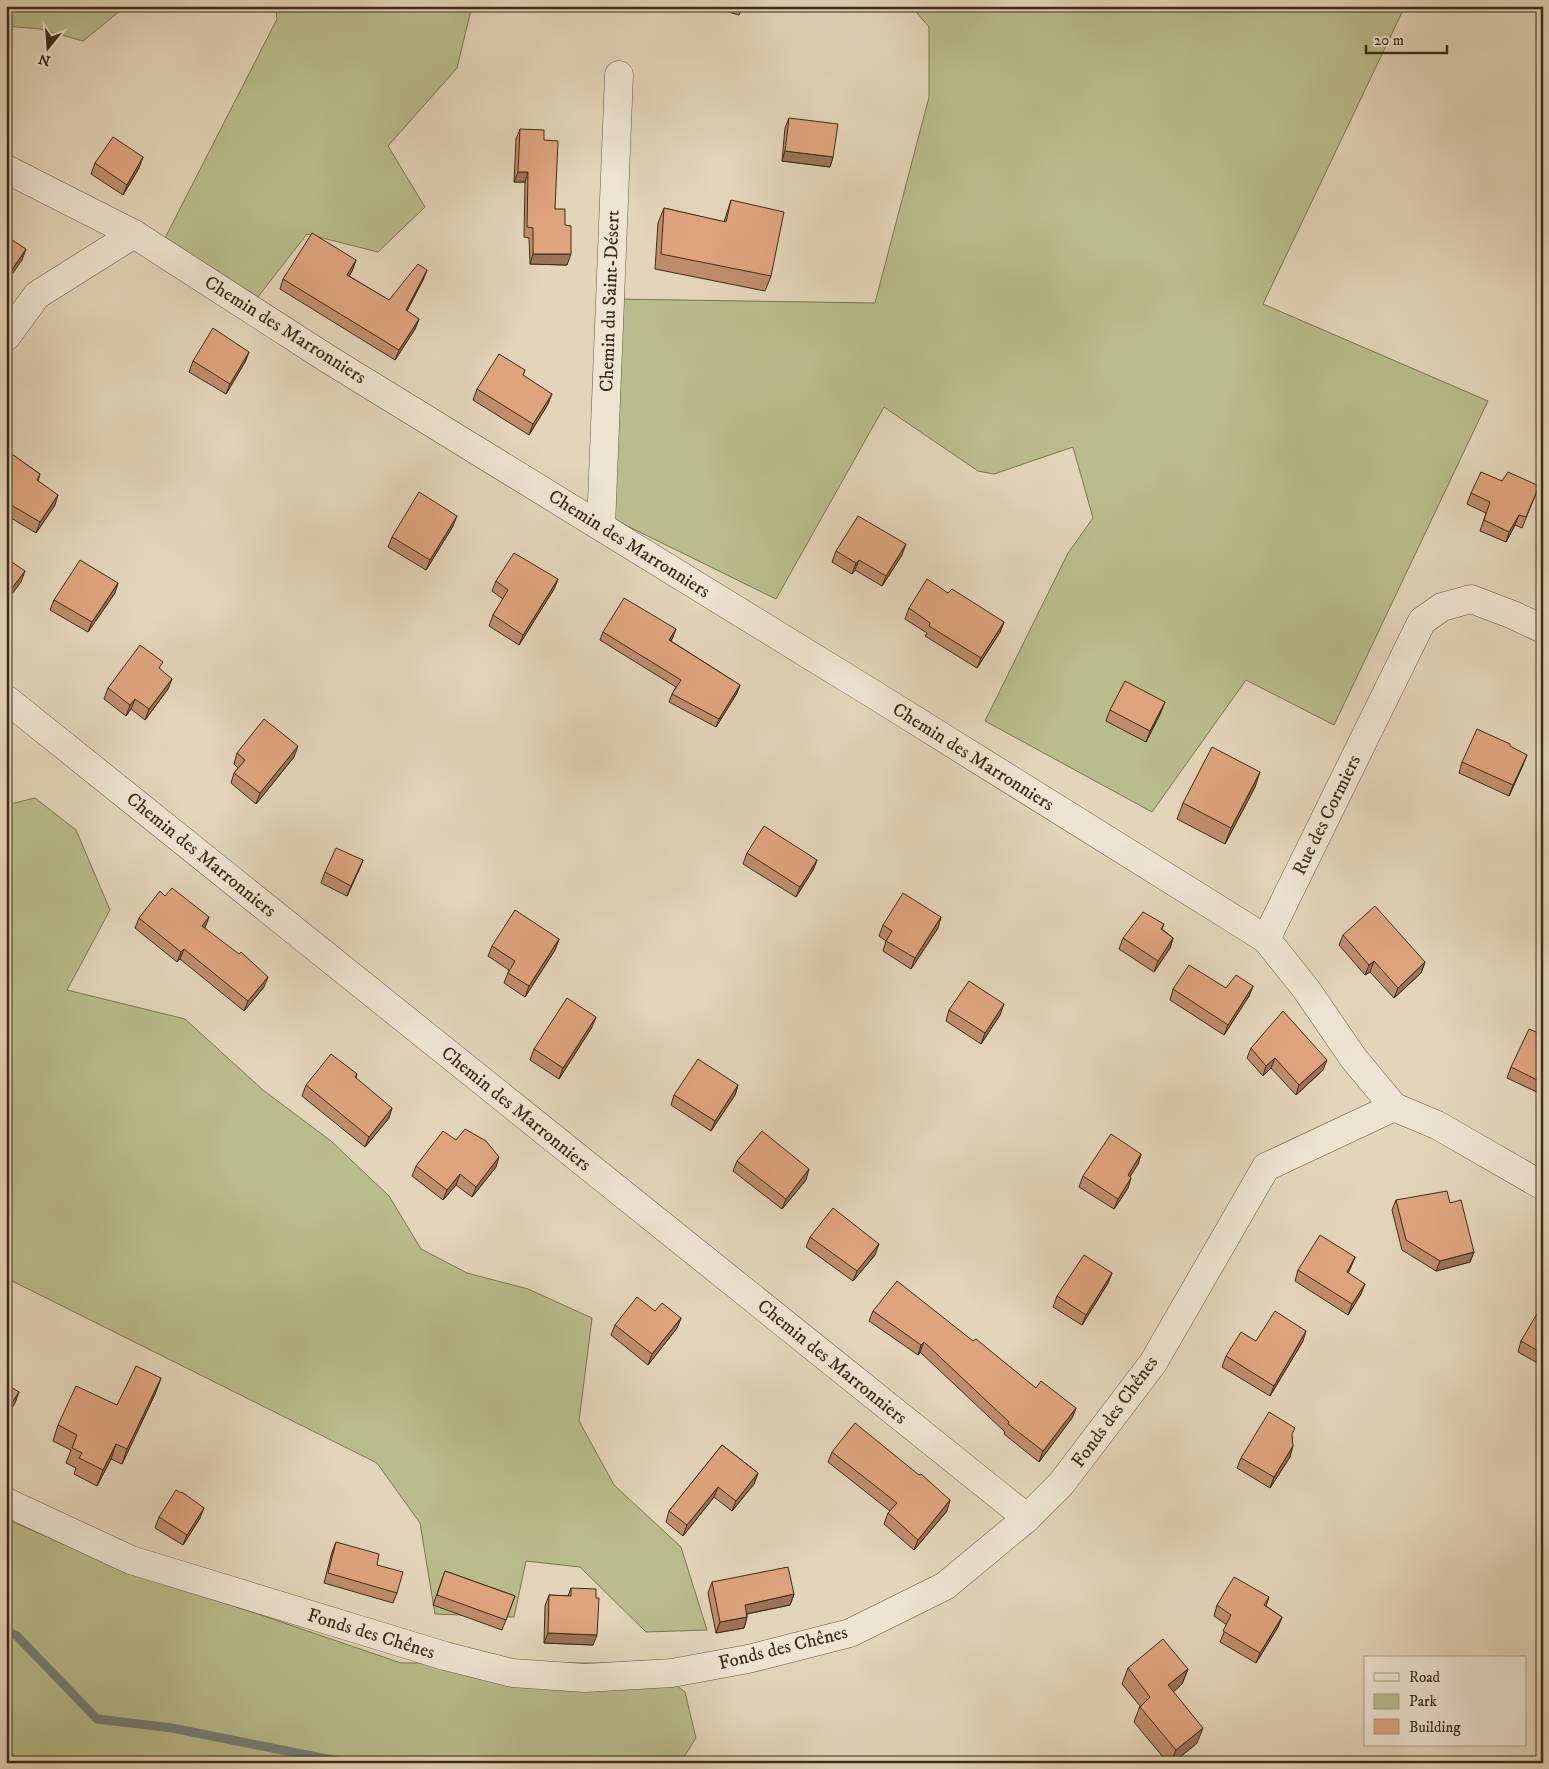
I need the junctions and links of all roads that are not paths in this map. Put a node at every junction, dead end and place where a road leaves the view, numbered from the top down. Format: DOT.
graph roads {
  1 [pos="619,76"];
  2 [pos="6,169"];
  3 [pos="134,234"];
  4 [pos="6,337"];
  5 [pos="601,526"];
  6 [pos="1543,629"];
  7 [pos="6,699"];
  8 [pos="1266,940"];
  9 [pos="1394,1107"];
  10 [pos="1543,1186"];
  11 [pos="6,1502"];
  12 [pos="1027,1518"];
  1 -- 5 [label="street, Chemin du Saint-Désert"];
  2 -- 3 [label="street, Chemin des Marronniers"];
  3 -- 4 [label="street"];
  3 -- 5 [label="street, Chemin des Marronniers"];
  5 -- 8 [label="street, Chemin des Marronniers"];
  6 -- 8 [label="street, Rue des Cormiers"];
  7 -- 12 [label="street, Chemin des Marronniers"];
  8 -- 9 [label="street"];
  9 -- 10 [label="street"];
  9 -- 12 [label="street, Fonds des Chênes"];
  11 -- 12 [label="street, Fonds des Chênes"];
}
